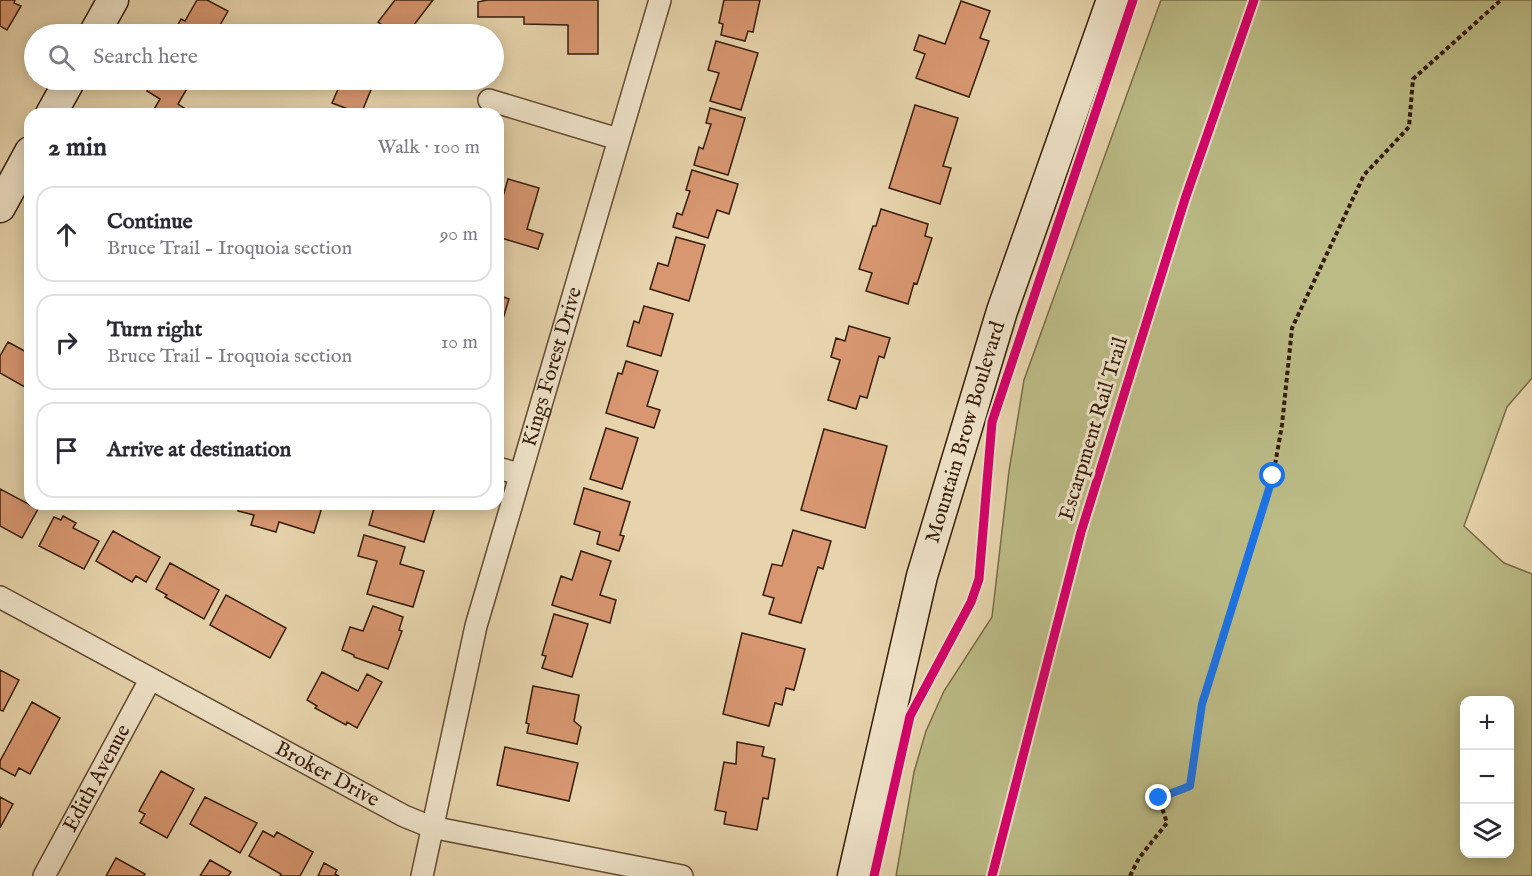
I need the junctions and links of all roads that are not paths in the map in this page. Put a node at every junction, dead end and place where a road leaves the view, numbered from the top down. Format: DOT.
graph roads {
  1 [pos="113,0"];
  2 [pos="660,0"];
  3 [pos="1112,0"];
  4 [pos="100,24"];
  5 [pos="64,90"];
  6 [pos="489,100"];
  7 [pos="54,108"];
  8 [pos="618,139"];
  9 [pos="24,163"];
  10 [pos="0,207"];
  11 [pos="504,470"];
  12 [pos="519,474"];
  13 [pos="0,597"];
  14 [pos="150,680"];
  15 [pos="431,827"];
  16 [pos="44,876"];
  17 [pos="422,876"];
  18 [pos="682,876"];
  19 [pos="853,876"];
  1 -- 4 [label="main road"];
  2 -- 8 [label="street, Kings Forest Drive"];
  3 -- 19 [label="main road, Mountain Brow Boulevard"];
  5 -- 7 [label="main road"];
  6 -- 8 [label="street"];
  8 -- 12 [label="street, Kings Forest Drive"];
  9 -- 10 [label="main road"];
  11 -- 12 [label="street"];
  12 -- 15 [label="street, Kings Forest Drive"];
  13 -- 14 [label="street, Broker Drive"];
  14 -- 15 [label="street, Broker Drive"];
  14 -- 16 [label="street, Edith Avenue"];
  15 -- 17 [label="street, Kings Forest Drive"];
  15 -- 18 [label="street, Broker Drive"];
}
